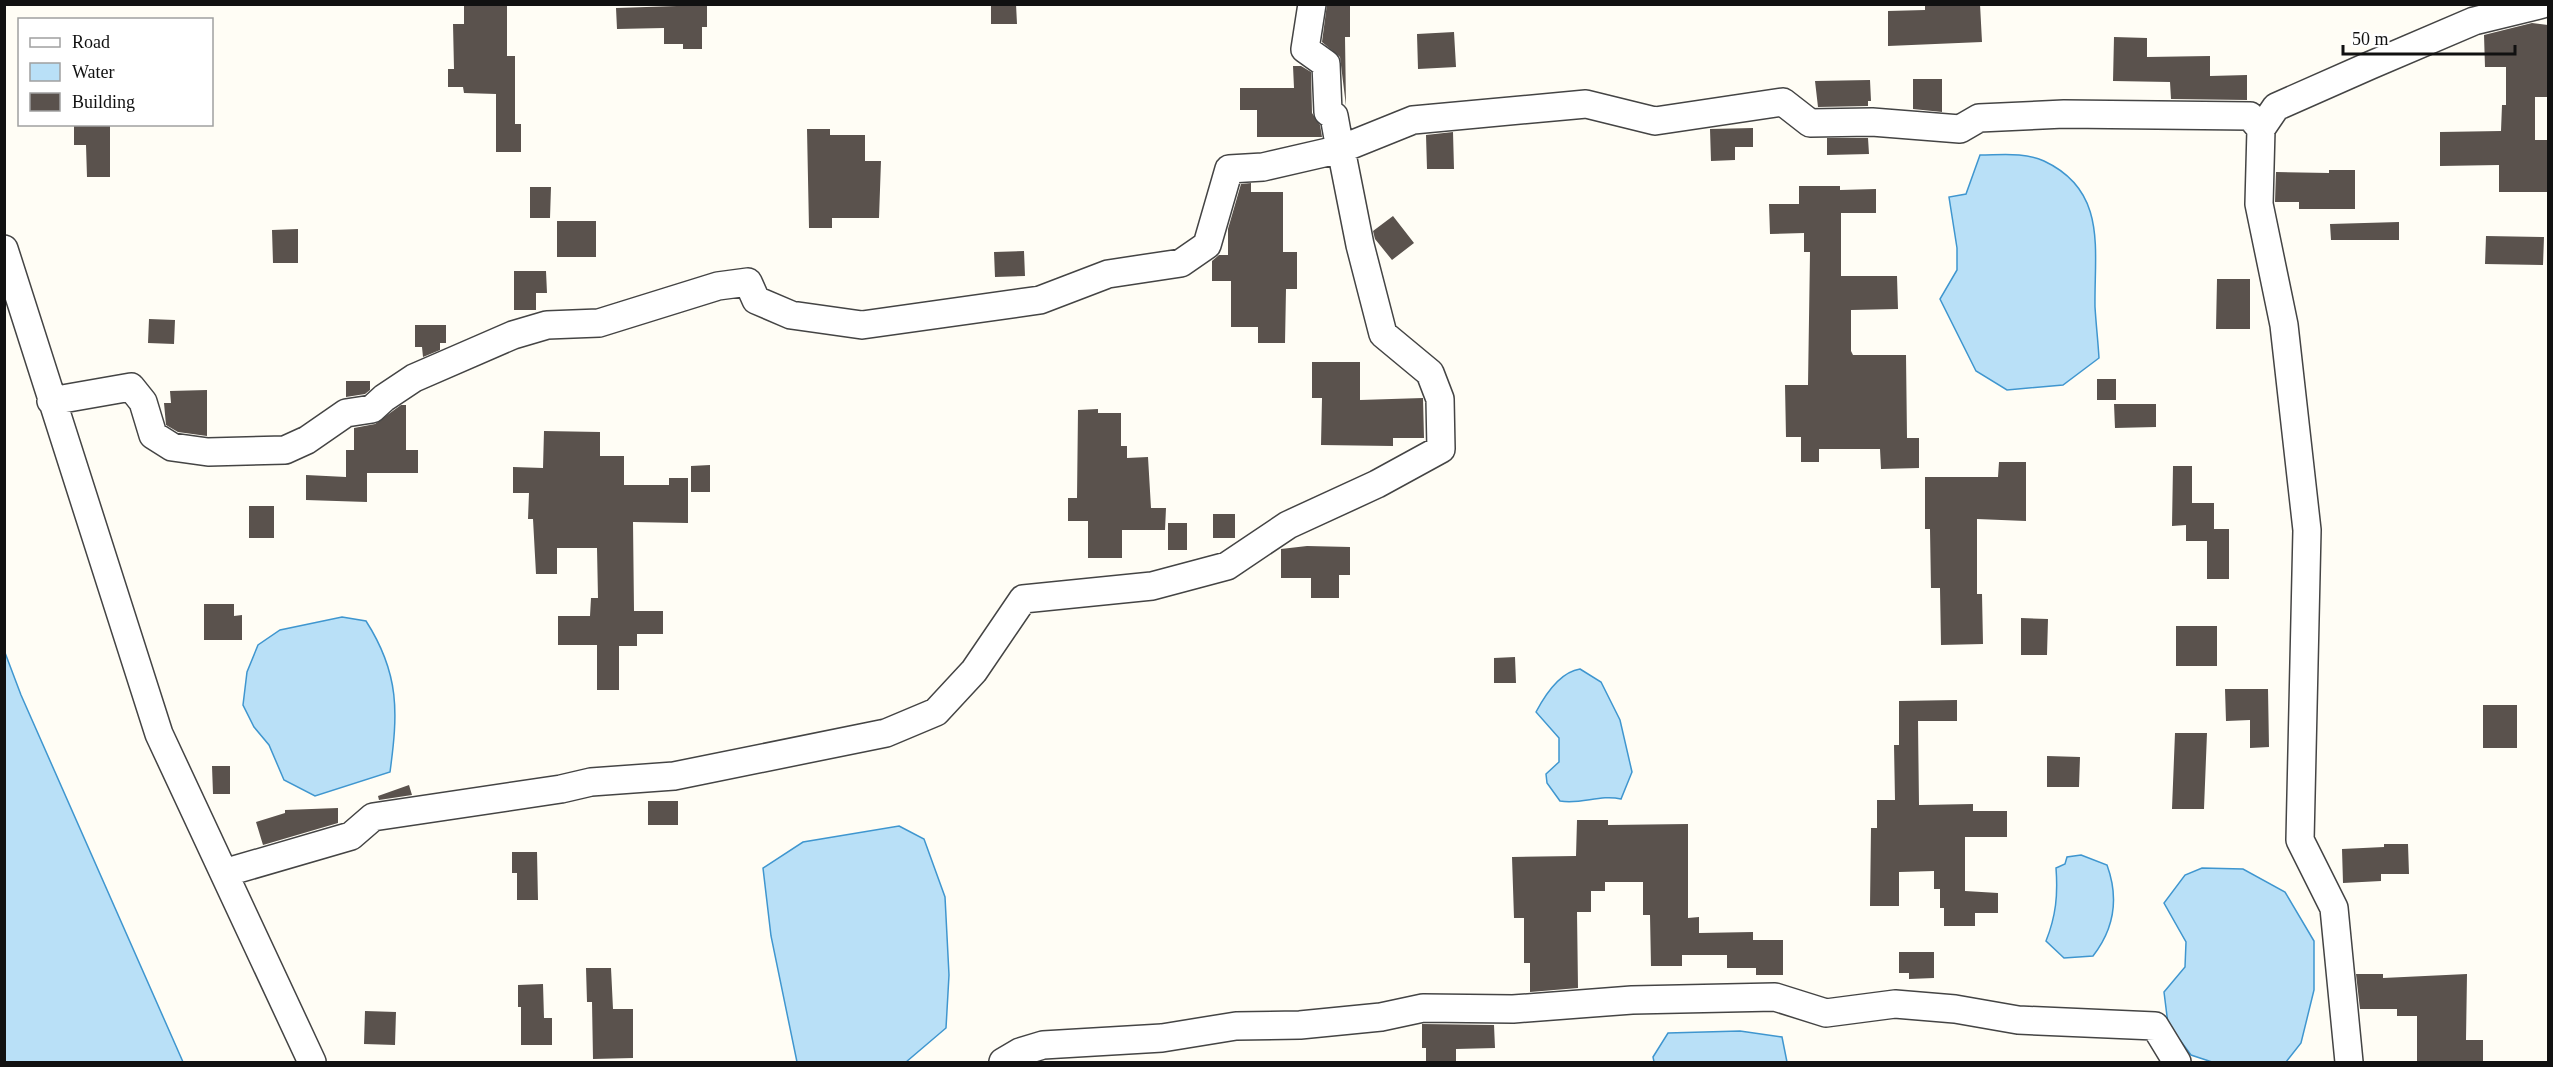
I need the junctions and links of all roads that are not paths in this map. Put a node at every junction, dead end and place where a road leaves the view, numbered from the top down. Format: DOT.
graph roads {
  1 [pos="1312,4"];
  2 [pos="2543,4"];
  3 [pos="2260,129"];
  4 [pos="1341,149"];
  5 [pos="4,249"];
  6 [pos="51,401"];
  7 [pos="224,873"];
  8 [pos="312,1062"];
  9 [pos="1003,1062"];
  10 [pos="2177,1062"];
  11 [pos="2349,1062"];
  1 -- 4 [label="street"];
  2 -- 3 [label="street"];
  3 -- 4 [label="street"];
  3 -- 11 [label="street"];
  4 -- 6 [label="street"];
  4 -- 7 [label="street"];
  5 -- 6 [label="street"];
  6 -- 7 [label="street"];
  7 -- 8 [label="street"];
  9 -- 10 [label="street"];
}
